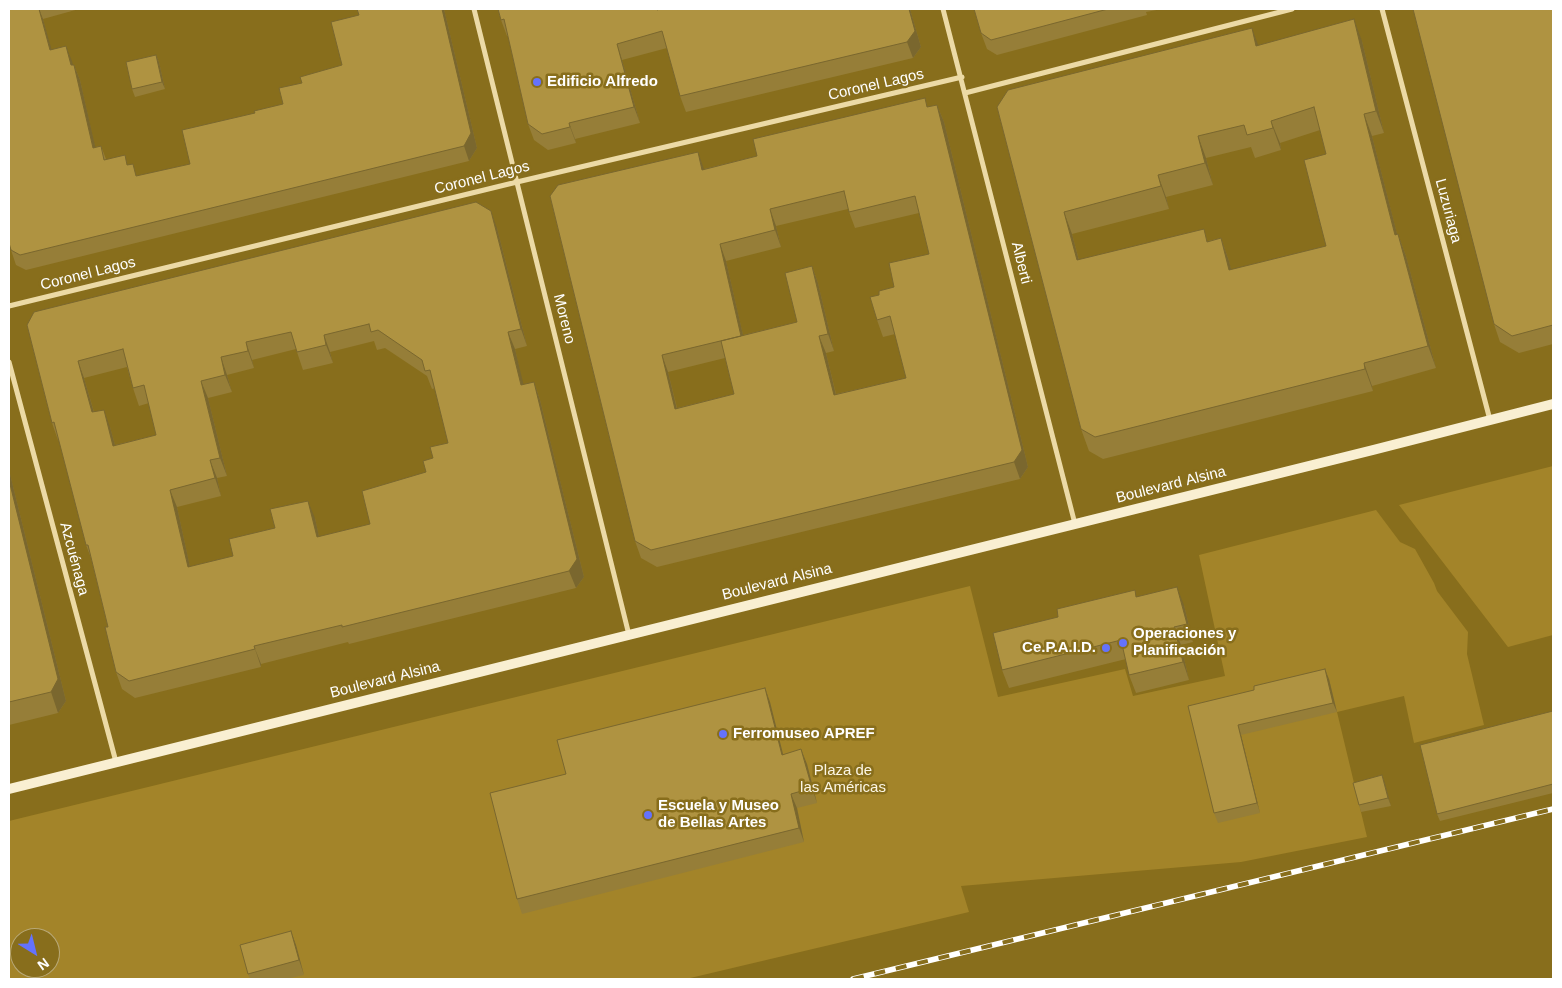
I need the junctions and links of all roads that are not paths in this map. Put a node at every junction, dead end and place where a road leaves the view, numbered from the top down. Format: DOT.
graph roads {
  1 [pos="474,9"];
  2 [pos="943,9"];
  3 [pos="1292,9"];
  4 [pos="1382,9"];
  5 [pos="962,77"];
  6 [pos="965,93"];
  7 [pos="517,182"];
  8 [pos="9,306"];
  9 [pos="9,362"];
  10 [pos="1553,404"];
  11 [pos="1490,420"];
  12 [pos="1075,524"];
  13 [pos="630,635"];
  14 [pos="116,762"];
  15 [pos="9,789"];
  1 -- 7 [label="street, Moreno"];
  2 -- 5 [label="street, Alberti"];
  3 -- 6 [label="street"];
  4 -- 11 [label="street, Luzuriaga"];
  5 -- 6 [label="street, Alberti"];
  5 -- 7 [label="street, Coronel Lagos"];
  6 -- 12 [label="street, Alberti"];
  7 -- 8 [label="street, Coronel Lagos"];
  7 -- 13 [label="street, Moreno"];
  9 -- 14 [label="street, Azcuénaga"];
  10 -- 11 [label="main road, Boulevard Alsina"];
  11 -- 12 [label="main road, Boulevard Alsina"];
  12 -- 13 [label="main road, Boulevard Alsina"];
  13 -- 14 [label="main road, Boulevard Alsina"];
  14 -- 15 [label="main road, Boulevard Alsina"];
}
